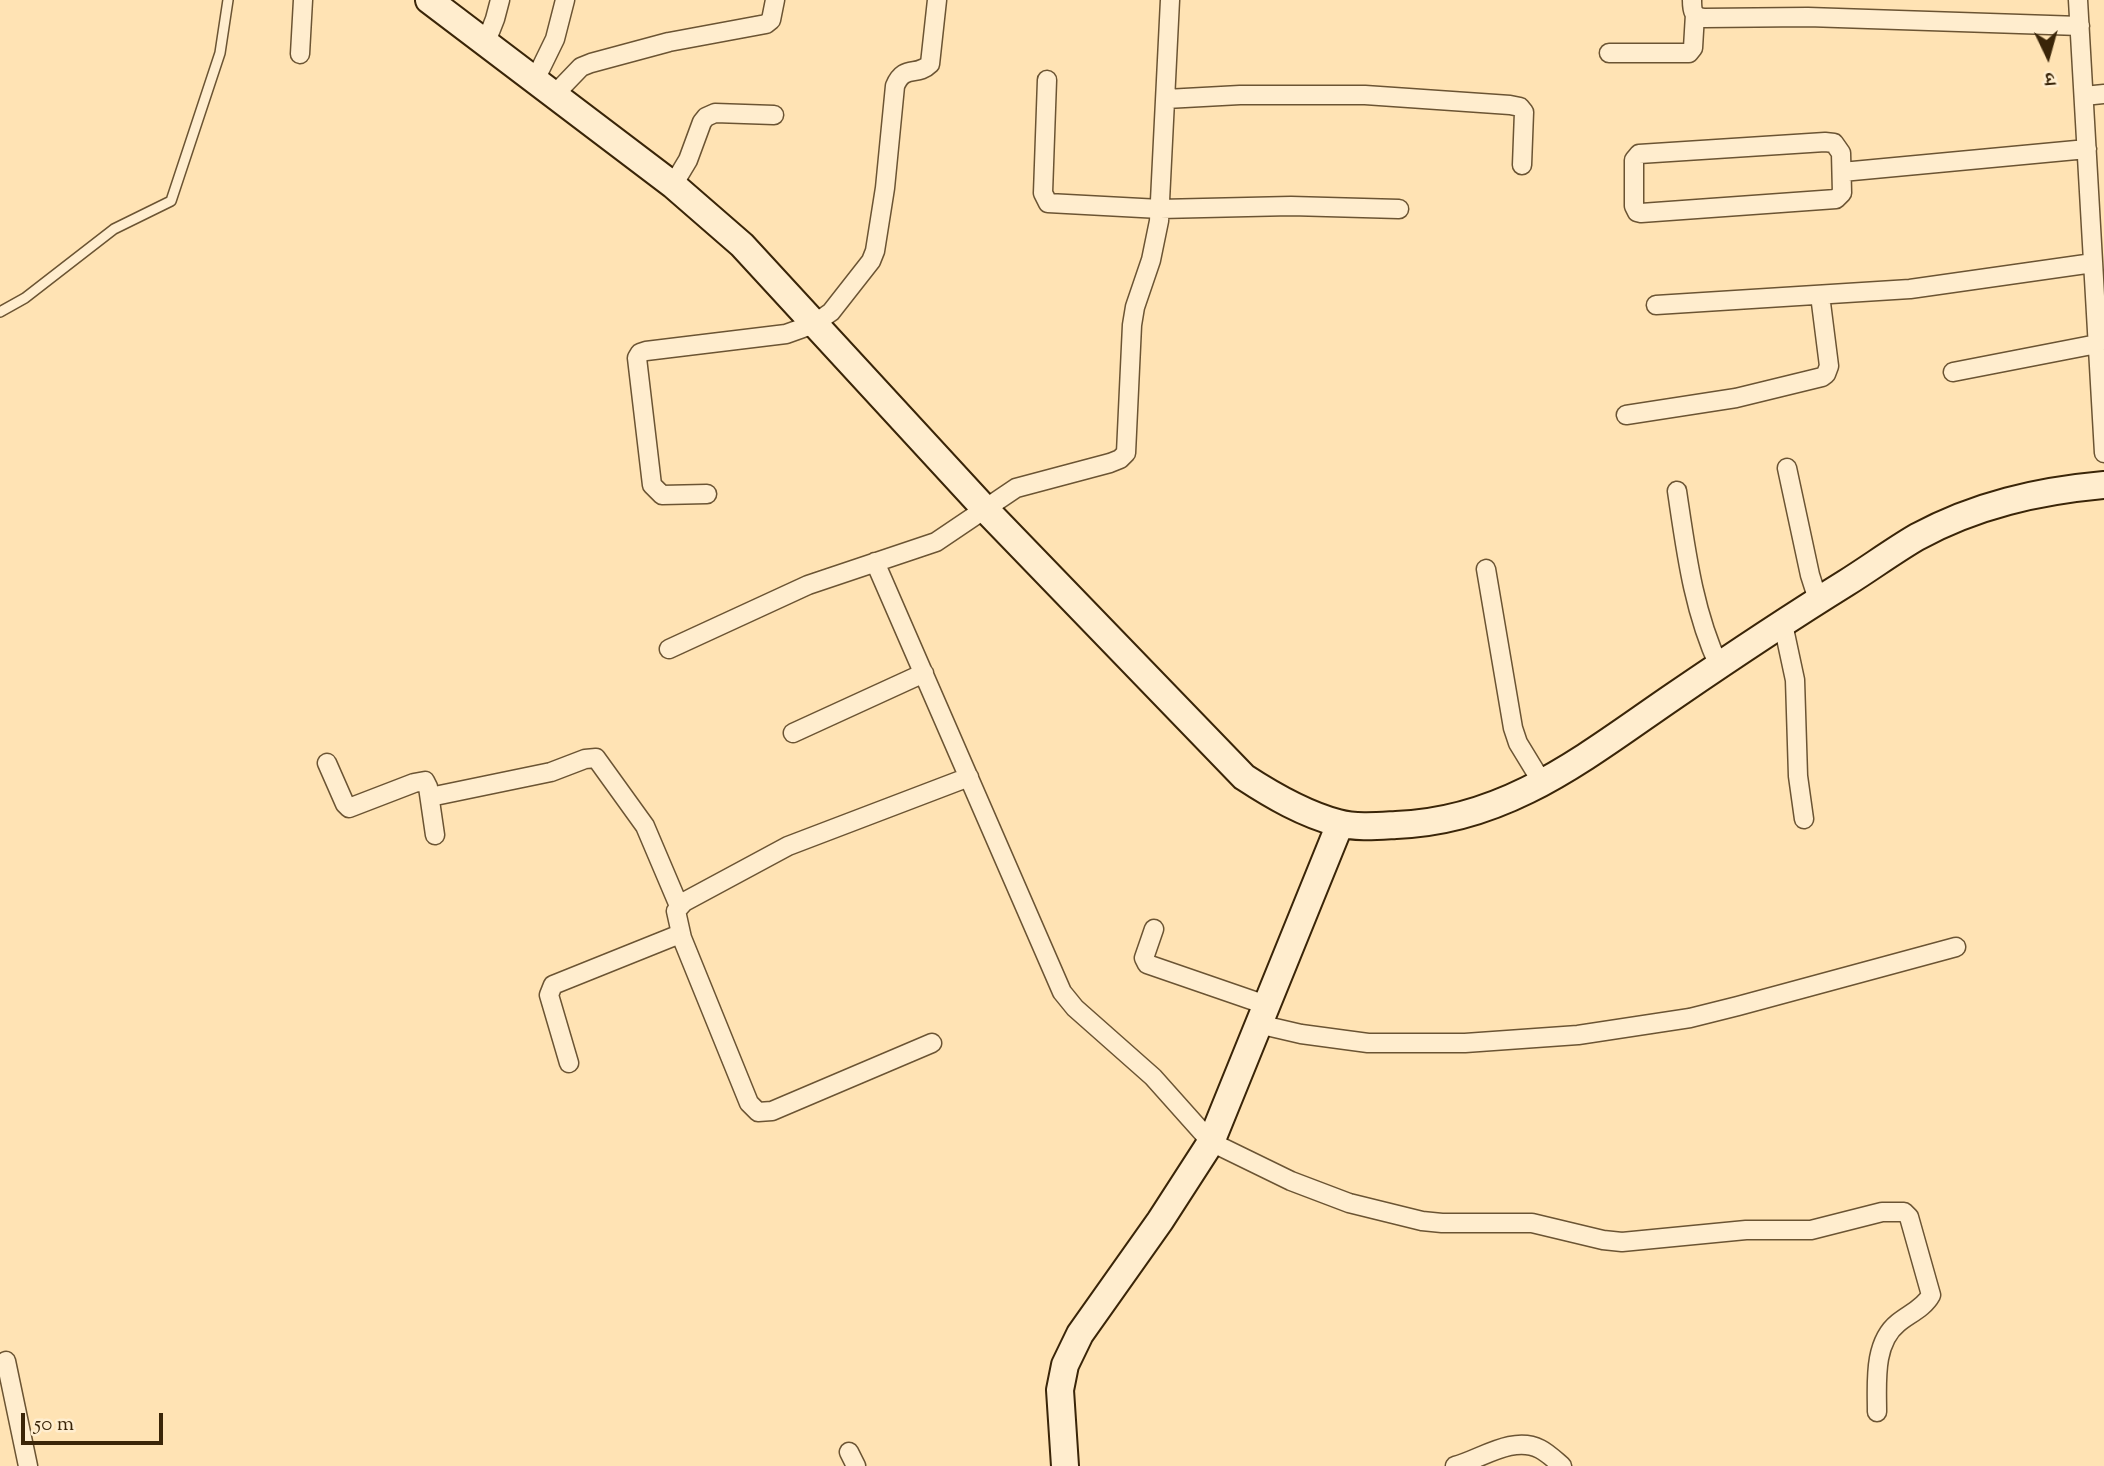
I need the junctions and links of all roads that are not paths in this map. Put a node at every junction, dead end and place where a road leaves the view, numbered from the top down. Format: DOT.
graph roads {
  1 [pos="228,0"];
  2 [pos="303,0"];
  3 [pos="429,0"];
  4 [pos="500,0"];
  5 [pos="565,0"];
  6 [pos="775,0"];
  7 [pos="937,0"];
  8 [pos="1170,0"];
  9 [pos="2078,0"];
  10 [pos="1693,7"];
  11 [pos="1808,8"];
  12 [pos="2080,26"];
  13 [pos="491,30"];
  14 [pos="1609,53"];
  15 [pos="300,54"];
  16 [pos="552,77"];
  17 [pos="1047,80"];
  18 [pos="2104,94"];
  19 [pos="2084,96"];
  20 [pos="1166,99"];
  21 [pos="774,115"];
  22 [pos="2087,149"];
  23 [pos="1522,165"];
  24 [pos="681,172"];
  25 [pos="1842,172"];
  26 [pos="1160,209"];
  27 [pos="1399,209"];
  28 [pos="2093,263"];
  29 [pos="1820,295"];
  30 [pos="1656,305"];
  31 [pos="0,312"];
  32 [pos="823,318"];
  33 [pos="2097,344"];
  34 [pos="1953,372"];
  35 [pos="1626,415"];
  36 [pos="2104,453"];
  37 [pos="1787,468"];
  38 [pos="2104,485"];
  39 [pos="1678,491"];
  40 [pos="707,494"];
  41 [pos="994,504"];
  42 [pos="875,562"];
  43 [pos="1486,569"];
  44 [pos="1814,588"];
  45 [pos="1783,624"];
  46 [pos="668,649"];
  47 [pos="1713,654"];
  48 [pos="924,673"];
  49 [pos="793,733"];
  50 [pos="327,763"];
  51 [pos="1535,772"];
  52 [pos="969,778"];
  53 [pos="430,797"];
  54 [pos="1804,819"];
  55 [pos="1340,824"];
  56 [pos="435,835"];
  57 [pos="679,906"];
  58 [pos="1154,929"];
  59 [pos="680,934"];
  60 [pos="1956,947"];
  61 [pos="1262,1015"];
  62 [pos="932,1043"];
  63 [pos="569,1063"];
  64 [pos="1211,1142"];
  65 [pos="6,1361"];
  66 [pos="1877,1412"];
  67 [pos="28,1466"];
  68 [pos="1065,1466"];
  69 [pos="1455,1466"];
  70 [pos="1562,1466"];
  1 -- 31 [label="lane"];
  2 -- 15 [label="street"];
  3 -- 13 [label="street"];
  4 -- 13 [label="street"];
  5 -- 16 [label="street"];
  6 -- 16 [label="street"];
  7 -- 32 [label="street"];
  8 -- 20 [label="street"];
  9 -- 12 [label="street"];
  10 -- 11 [label="street"];
  10 -- 14 [label="street"];
  11 -- 12 [label="street"];
  12 -- 19 [label="street"];
  13 -- 16 [label="street"];
  16 -- 24 [label="street"];
  17 -- 26 [label="street"];
  18 -- 19 [label="street"];
  19 -- 22 [label="street"];
  20 -- 23 [label="street"];
  20 -- 26 [label="street"];
  21 -- 24 [label="street"];
  22 -- 25 [label="street"];
  22 -- 28 [label="street"];
  24 -- 32 [label="street"];
  25 -- 25 [label="street"];
  26 -- 27 [label="street"];
  26 -- 41 [label="street"];
  28 -- 29 [label="street"];
  28 -- 33 [label="street"];
  29 -- 30 [label="street"];
  29 -- 35 [label="street"];
  32 -- 40 [label="street"];
  32 -- 41 [label="street"];
  33 -- 34 [label="street"];
  33 -- 36 [label="street"];
  37 -- 44 [label="street"];
  38 -- 44 [label="street"];
  39 -- 47 [label="street"];
  41 -- 42 [label="street"];
  41 -- 55 [label="street"];
  42 -- 46 [label="street"];
  42 -- 48 [label="street"];
  43 -- 51 [label="street"];
  44 -- 45 [label="street"];
  45 -- 47 [label="street"];
  45 -- 54 [label="street"];
  47 -- 51 [label="street"];
  48 -- 49 [label="street"];
  48 -- 52 [label="street"];
  50 -- 53 [label="street"];
  51 -- 55 [label="street"];
  52 -- 57 [label="street"];
  52 -- 64 [label="street"];
  53 -- 56 [label="street"];
  53 -- 57 [label="street"];
  55 -- 61 [label="street"];
  57 -- 59 [label="street"];
  58 -- 61 [label="street"];
  59 -- 62 [label="street"];
  59 -- 63 [label="street"];
  60 -- 61 [label="street"];
  61 -- 64 [label="street"];
  64 -- 66 [label="street"];
  64 -- 68 [label="street"];
  65 -- 67 [label="street"];
  69 -- 70 [label="street"];
}
